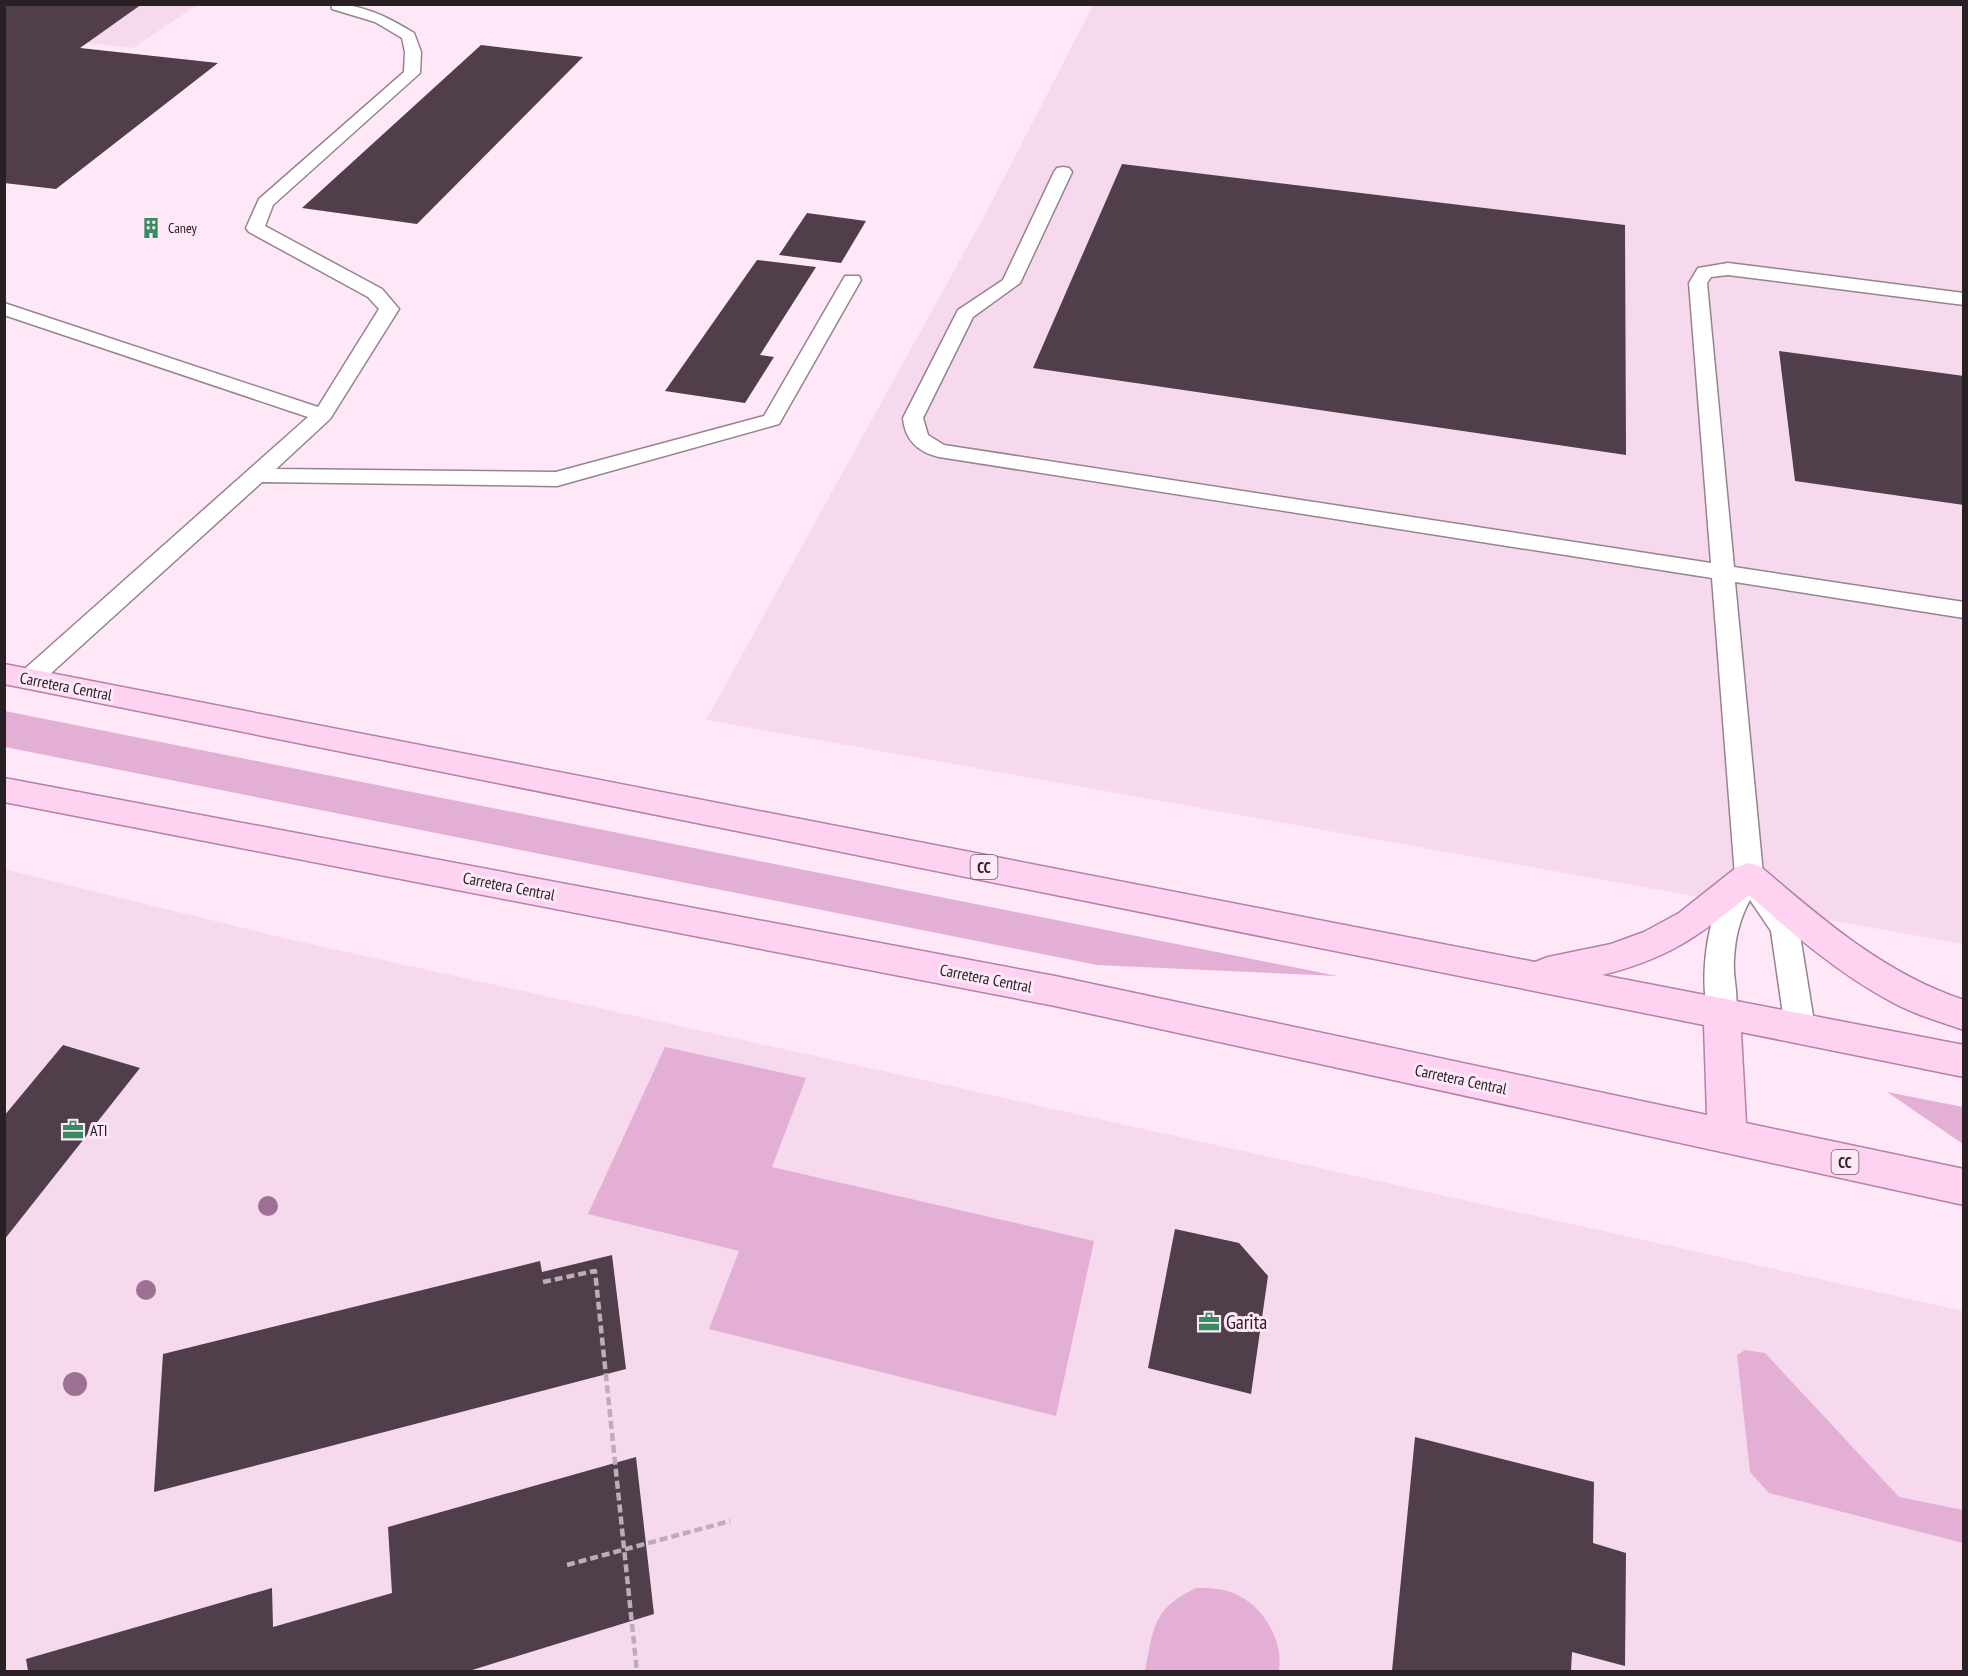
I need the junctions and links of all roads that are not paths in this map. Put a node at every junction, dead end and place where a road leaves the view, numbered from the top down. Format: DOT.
graph roads {
  1 [pos="337,6"];
  2 [pos="1063,172"];
  3 [pos="852,280"];
  4 [pos="1964,299"];
  5 [pos="4,309"];
  6 [pos="323,415"];
  7 [pos="256,475"];
  8 [pos="1723,572"];
  9 [pos="1964,610"];
  10 [pos="17,676"];
  11 [pos="4,790"];
  12 [pos="1749,876"];
  13 [pos="1495,968"];
  14 [pos="1722,1012"];
  15 [pos="1964,1015"];
  16 [pos="1800,1028"];
  17 [pos="1964,1060"];
  18 [pos="1727,1137"];
  19 [pos="1964,1187"];
  1 -- 6 [label="lane"];
  2 -- 8 [label="lane"];
  3 -- 7 [label="lane"];
  4 -- 8 [label="lane"];
  5 -- 6 [label="lane"];
  6 -- 7 [label="lane"];
  7 -- 10 [label="lane"];
  8 -- 9 [label="lane"];
  8 -- 12 [label="lane"];
  10 -- 13 [label="main road, Carretera Central / CC"];
  11 -- 18 [label="main road, Carretera Central / CC"];
  12 -- 13 [label="main road"];
  12 -- 14 [label="lane"];
  12 -- 15 [label="main road"];
  12 -- 16 [label="lane"];
  13 -- 14 [label="main road, Carretera Central / CC"];
  14 -- 16 [label="main road, Carretera Central / CC"];
  14 -- 18 [label="main road"];
  16 -- 17 [label="main road, Carretera Central / CC"];
  18 -- 19 [label="main road, Carretera Central / CC"];
}
